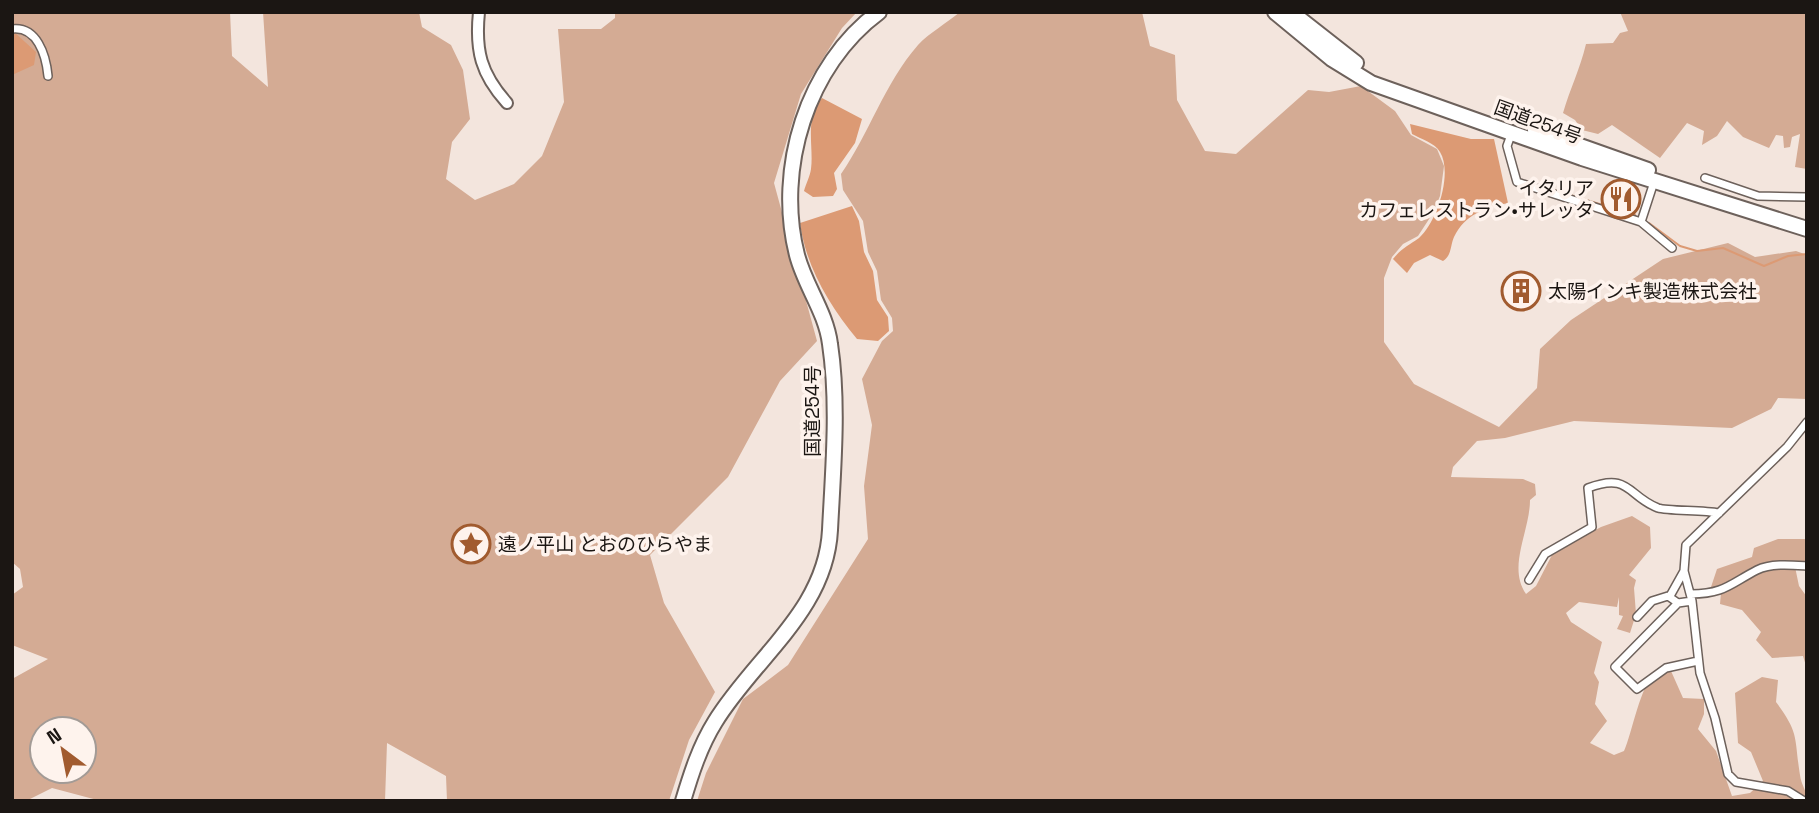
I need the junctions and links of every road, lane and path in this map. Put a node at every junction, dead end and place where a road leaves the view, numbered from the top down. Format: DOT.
graph roads {
  1 [pos="479,12"];
  2 [pos="879,12"];
  3 [pos="1275,12"];
  4 [pos="1291,12"];
  5 [pos="12,29"];
  6 [pos="48,76"];
  7 [pos="507,103"];
  8 [pos="1512,131"];
  9 [pos="1705,178"];
  10 [pos="1654,182"];
  11 [pos="1807,197"];
  12 [pos="1757,200"];
  13 [pos="1807,219"];
  14 [pos="1641,222"];
  15 [pos="1807,229"];
  16 [pos="1672,248"];
  17 [pos="1807,422"];
  18 [pos="1719,513"];
  19 [pos="1807,566"];
  20 [pos="1684,571"];
  21 [pos="1529,580"];
  22 [pos="1670,596"];
  23 [pos="1692,598"];
  24 [pos="1678,603"];
  25 [pos="1637,617"];
  26 [pos="1698,661"];
  27 [pos="683,801"];
  28 [pos="1804,801"];
  1 -- 7 [label="street"];
  2 -- 27 [label="highway, 国道254号"];
  3 -- 8 [label="highway, 国道254号"];
  4 -- 12 [label="highway, 国道254号"];
  5 -- 6 [label="street"];
  8 -- 10 [label="highway, 国道254号"];
  8 -- 14 [label="street"];
  9 -- 12 [label="street"];
  10 -- 14 [label="street"];
  10 -- 15 [label="highway, 国道254号"];
  11 -- 12 [label="street"];
  12 -- 13 [label="highway, 国道254号"];
  14 -- 16 [label="street"];
  17 -- 18 [label="street"];
  18 -- 20 [label="street"];
  18 -- 21 [label="street"];
  19 -- 23 [label="street"];
  20 -- 22 [label="street"];
  20 -- 23 [label="street"];
  22 -- 24 [label="street"];
  22 -- 25 [label="street"];
  23 -- 24 [label="street"];
  23 -- 26 [label="street"];
  24 -- 26 [label="street"];
  26 -- 28 [label="street"];
}
